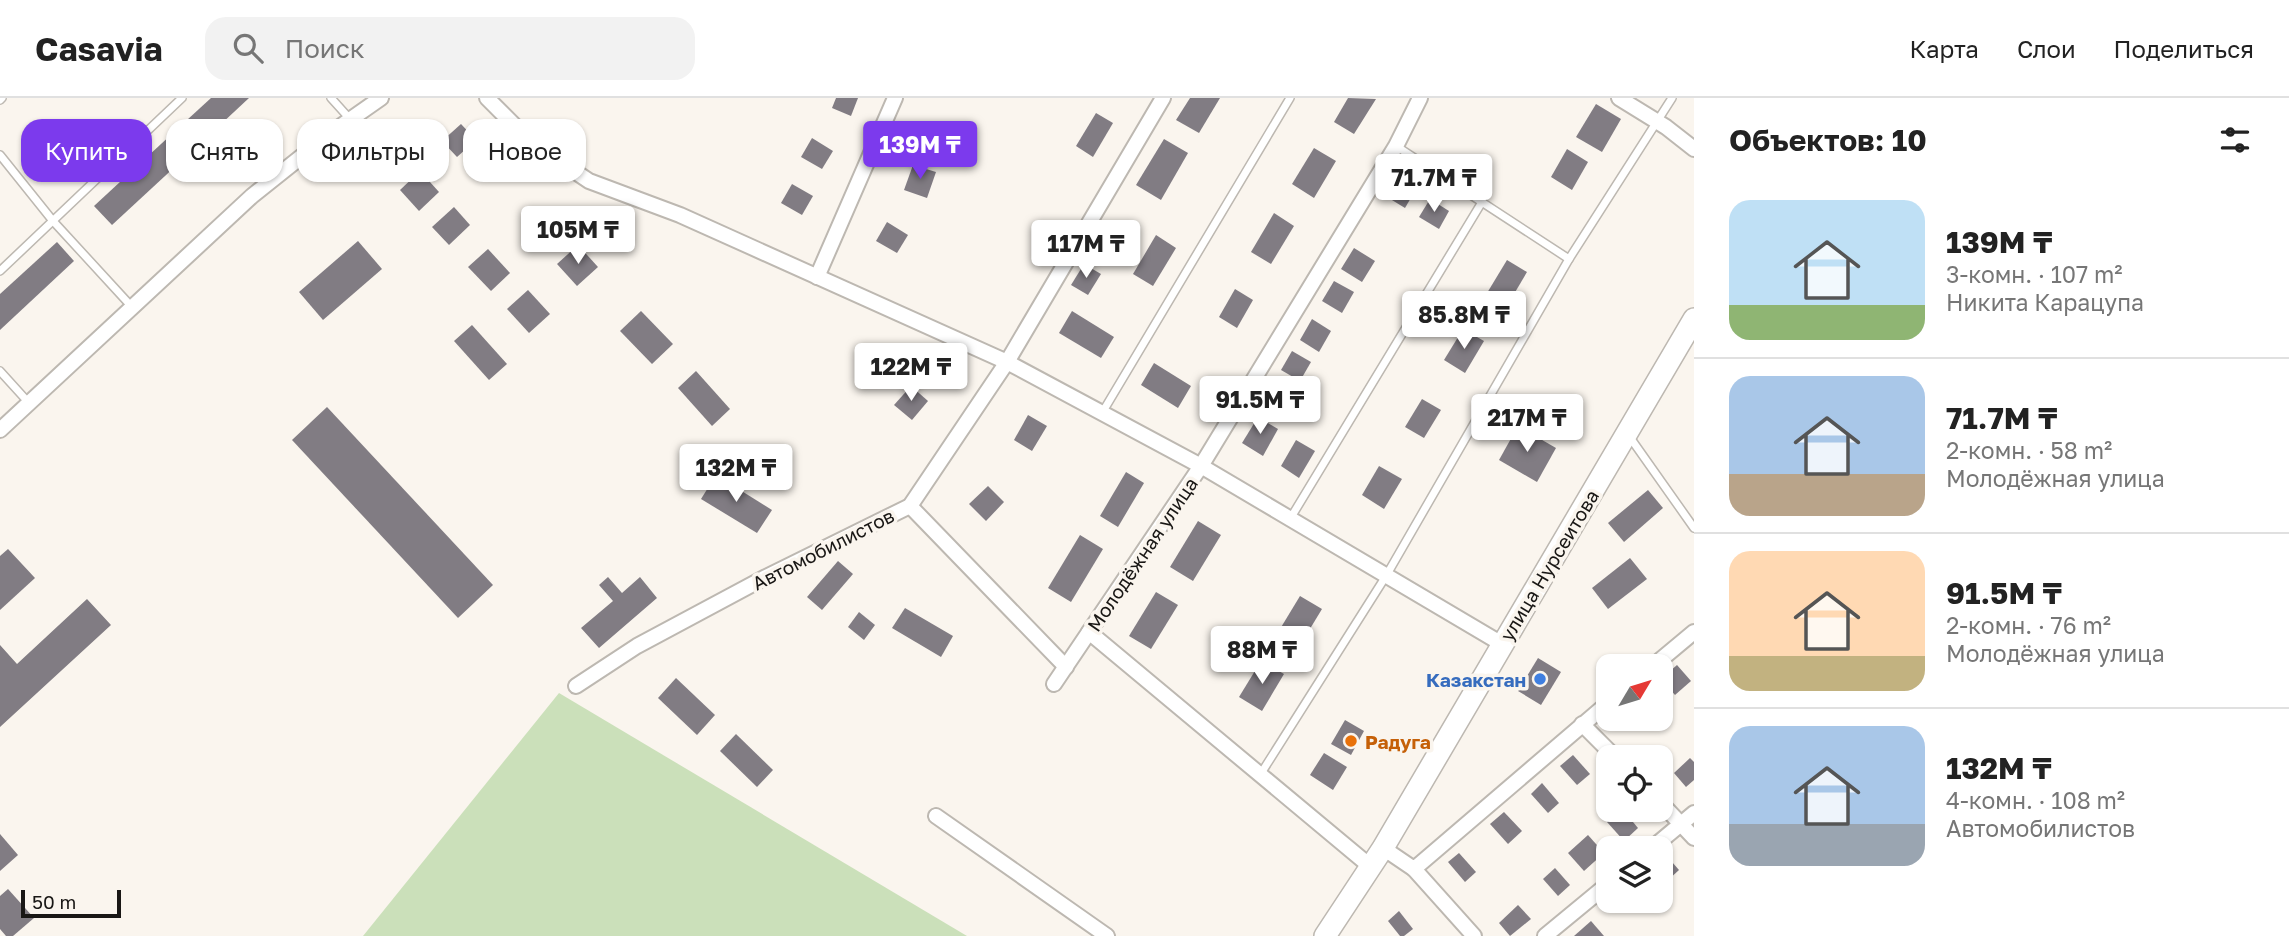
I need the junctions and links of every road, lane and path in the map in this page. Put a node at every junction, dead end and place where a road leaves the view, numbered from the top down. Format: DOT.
graph roads {
  1 [pos="182,98"];
  2 [pos="331,98"];
  3 [pos="381,98"];
  4 [pos="487,98"];
  5 [pos="895,98"];
  6 [pos="1163,98"];
  7 [pos="1290,98"];
  8 [pos="1420,98"];
  9 [pos="1619,98"];
  10 [pos="1672,98"];
  11 [pos="350,119"];
  12 [pos="1657,122"];
  13 [pos="1396,146"];
  14 [pos="1694,149"];
  15 [pos="0,155"];
  16 [pos="297,161"];
  17 [pos="1482,202"];
  18 [pos="53,221"];
  19 [pos="1569,259"];
  20 [pos="0,271"];
  21 [pos="817,277"];
  22 [pos="133,308"];
  23 [pos="1694,319"];
  24 [pos="1007,362"];
  25 [pos="0,371"];
  26 [pos="29,403"];
  27 [pos="1102,413"];
  28 [pos="0,430"];
  29 [pos="1627,432"];
  30 [pos="1201,466"];
  31 [pos="909,506"];
  32 [pos="1290,519"];
  33 [pos="1694,528"];
  34 [pos="1386,576"];
  35 [pos="1089,632"];
  36 [pos="1694,632"];
  37 [pos="1502,644"];
  38 [pos="1668,654"];
  39 [pos="1066,667"];
  40 [pos="1054,684"];
  41 [pos="576,686"];
  42 [pos="1596,713"];
  43 [pos="1582,724"];
  44 [pos="1603,745"];
  45 [pos="1260,775"];
  46 [pos="1694,813"];
  47 [pos="1673,815"];
  48 [pos="936,816"];
  49 [pos="1682,824"];
  50 [pos="1667,836"];
  51 [pos="1694,838"];
  52 [pos="1383,848"];
  53 [pos="1371,867"];
  54 [pos="1414,869"];
  55 [pos="1596,894"];
  56 [pos="1107,936"];
  57 [pos="1325,936"];
  58 [pos="1474,936"];
  59 [pos="1545,936"];
  1 -- 18 [label="lane"];
  2 -- 11 [label="lane"];
  3 -- 11 [label="street"];
  4 -- 21 [label="street"];
  5 -- 21 [label="street"];
  6 -- 24 [label="street, Автомобилистов"];
  7 -- 27 [label="lane"];
  8 -- 13 [label="street, Молодёжная улица"];
  9 -- 12 [label="street"];
  10 -- 12 [label="lane"];
  12 -- 14 [label="street"];
  12 -- 19 [label="lane"];
  13 -- 17 [label="lane"];
  13 -- 30 [label="street, Молодёжная улица"];
  15 -- 18 [label="lane"];
  16 -- 22 [label="street"];
  17 -- 19 [label="lane"];
  17 -- 32 [label="lane"];
  18 -- 20 [label="lane"];
  18 -- 22 [label="lane"];
  19 -- 34 [label="lane"];
  21 -- 24 [label="street"];
  22 -- 26 [label="street"];
  23 -- 29 [label="main road, улица Нурсеитова"];
  24 -- 27 [label="street"];
  24 -- 31 [label="street, Автомобилистов"];
  25 -- 26 [label="lane"];
  26 -- 28 [label="street"];
  27 -- 30 [label="street"];
  29 -- 33 [label="lane"];
  29 -- 37 [label="main road, улица Нурсеитова"];
  30 -- 32 [label="street"];
  30 -- 35 [label="street, Молодёжная улица"];
  31 -- 39 [label="street"];
  31 -- 41 [label="street, Автомобилистов"];
  32 -- 34 [label="street"];
  34 -- 37 [label="street"];
  34 -- 45 [label="lane"];
  35 -- 39 [label="street, Молодёжная улица"];
  35 -- 45 [label="street"];
  36 -- 38 [label="street"];
  37 -- 52 [label="main road, улица Нурсеитова"];
  39 -- 40 [label="street, Молодёжная улица"];
  42 -- 43 [label="street"];
  43 -- 44 [label="street"];
  43 -- 54 [label="street"];
  45 -- 53 [label="street"];
  46 -- 49 [label="street"];
  47 -- 49 [label="street"];
  48 -- 56 [label="street"];
  49 -- 50 [label="street"];
  49 -- 51 [label="street"];
  52 -- 53 [label="main road, улица Нурсеитова"];
  52 -- 54 [label="street"];
  53 -- 57 [label="main road, улица Нурсеитова"];
  54 -- 58 [label="street"];
  55 -- 59 [label="street"];
}
